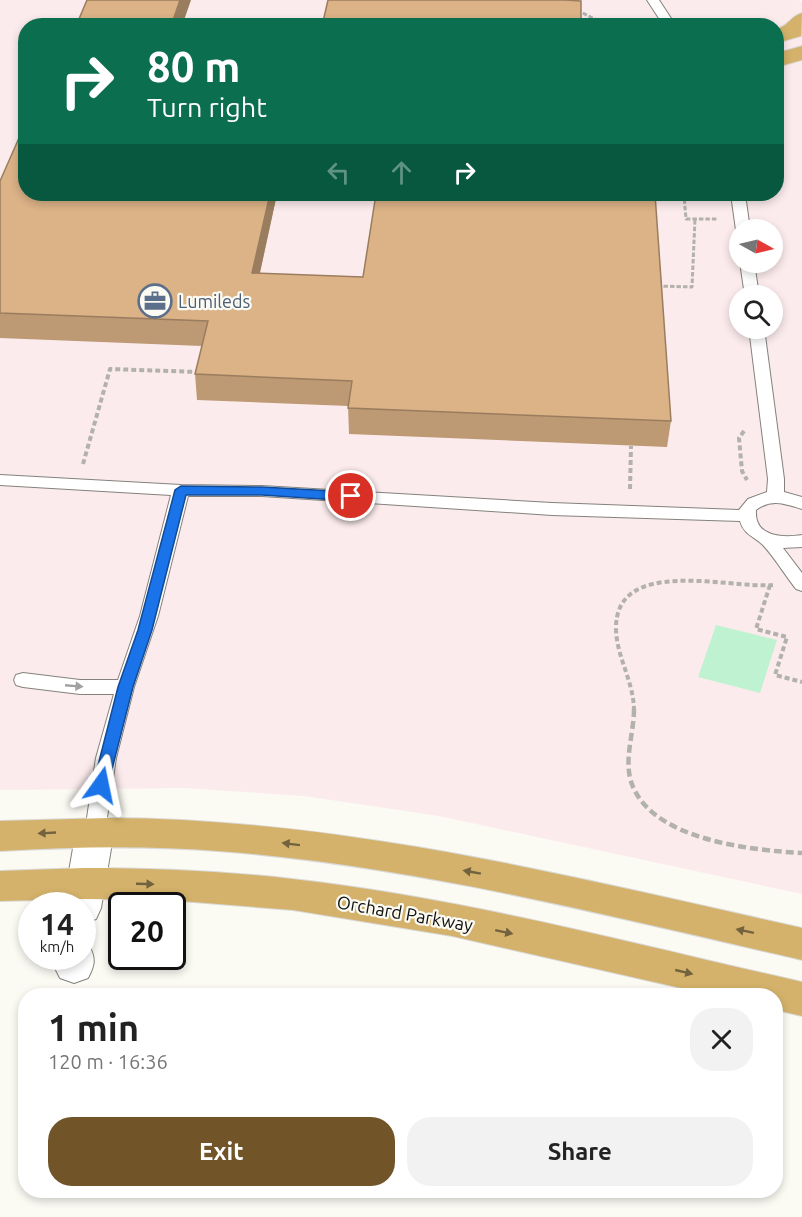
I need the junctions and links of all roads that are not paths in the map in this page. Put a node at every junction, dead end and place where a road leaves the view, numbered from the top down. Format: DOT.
graph roads {
  1 [pos="653,0"];
  2 [pos="665,18"];
  3 [pos="802,20"];
  4 [pos="784,34"];
  5 [pos="784,40"];
  6 [pos="802,52"];
  7 [pos="784,58"];
  8 [pos="739,201"];
  9 [pos="741,219"];
  10 [pos="757,339"];
  11 [pos="0,480"];
  12 [pos="181,490"];
  13 [pos="775,496"];
  14 [pos="802,503"];
  15 [pos="746,516"];
  16 [pos="767,539"];
  17 [pos="802,541"];
  18 [pos="802,585"];
  19 [pos="23,680"];
  20 [pos="125,687"];
  21 [pos="95,831"];
  22 [pos="0,836"];
  23 [pos="0,886"];
  24 [pos="57,892"];
  25 [pos="85,892"];
  26 [pos="96,894"];
  27 [pos="802,944"];
  28 [pos="753,988"];
  29 [pos="783,995"];
  30 [pos="802,999"];
  1 -- 2 [label="lane"];
  3 -- 4 [label="main road"];
  5 -- 6 [label="main road"];
  6 -- 7 [label="main road"];
  8 -- 9 [label="lane"];
  10 -- 13 [label="lane"];
  11 -- 12 [label="lane"];
  12 -- 15 [label="lane"];
  12 -- 20 [label="lane"];
  13 -- 14 [label="lane"];
  13 -- 15 [label="lane"];
  15 -- 16 [label="lane"];
  16 -- 17 [label="lane"];
  16 -- 18 [label="lane"];
  19 -- 20 [label="lane, one-way"];
  20 -- 21 [label="lane"];
  21 -- 22 [label="main road, one-way"];
  21 -- 25 [label="street"];
  27 -- 21 [label="main road, one-way"];
  23 -- 24 [label="main road, Orchard Parkway"];
  26 -- 28 [label="main road, Orchard Parkway, one-way"];
  29 -- 30 [label="main road, Orchard Parkway, one-way"];
}
